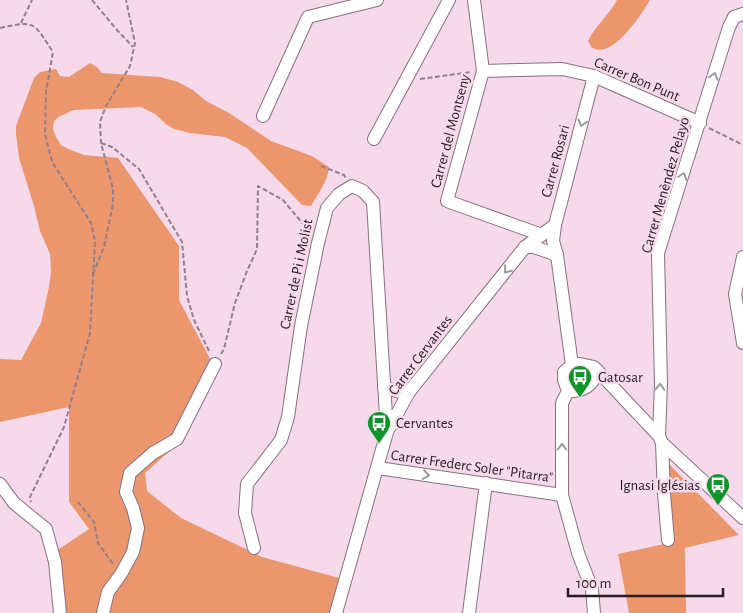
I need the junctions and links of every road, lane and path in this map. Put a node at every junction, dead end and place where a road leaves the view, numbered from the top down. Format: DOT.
graph roads {
  1 [pos="32,0"];
  2 [pos="92,0"];
  3 [pos="126,0"];
  4 [pos="449,0"];
  5 [pos="474,0"];
  6 [pos="371,1"];
  7 [pos="743,14"];
  8 [pos="22,23"];
  9 [pos="0,28"];
  10 [pos="134,47"];
  11 [pos="483,71"];
  12 [pos="594,76"];
  13 [pos="405,81"];
  14 [pos="263,116"];
  15 [pos="700,123"];
  16 [pos="374,139"];
  17 [pos="101,143"];
  18 [pos="743,144"];
  19 [pos="321,166"];
  20 [pos="352,186"];
  21 [pos="555,225"];
  22 [pos="542,235"];
  23 [pos="318,243"];
  24 [pos="525,247"];
  25 [pos="557,255"];
  26 [pos="743,257"];
  27 [pos="92,276"];
  28 [pos="743,343"];
  29 [pos="215,364"];
  30 [pos="572,365"];
  31 [pos="597,371"];
  32 [pos="384,387"];
  33 [pos="568,391"];
  34 [pos="409,392"];
  35 [pos="387,432"];
  36 [pos="661,439"];
  37 [pos="378,468"];
  38 [pos="486,483"];
  39 [pos="0,484"];
  40 [pos="562,495"];
  41 [pos="78,502"];
  42 [pos="32,506"];
  43 [pos="743,518"];
  44 [pos="668,540"];
  45 [pos="254,548"];
  46 [pos="121,574"];
  47 [pos="60,613"];
  48 [pos="103,613"];
  49 [pos="336,613"];
  50 [pos="470,613"];
  51 [pos="594,613"];
  1 -- 8 [label="path"];
  2 -- 10 [label="path"];
  3 -- 10 [label="path"];
  4 -- 13 [label="street"];
  5 -- 11 [label="street, Carrer del Montseny"];
  6 -- 14 [label="street"];
  15 -- 7 [label="street, Carrer Menèndez Pelayo, one-way"];
  8 -- 9 [label="path"];
  8 -- 27 [label="path"];
  10 -- 17 [label="path"];
  11 -- 12 [label="street, Carrer Bon Punt"];
  11 -- 13 [label="path"];
  11 -- 22 [label="street, Carrer del Montseny"];
  12 -- 15 [label="street, Carrer Bon Punt"];
  12 -- 21 [label="street, Carrer Rosari, one-way"];
  13 -- 16 [label="street"];
  15 -- 18 [label="path"];
  36 -- 15 [label="street, Carrer Menèndez Pelayo, one-way"];
  17 -- 27 [label="path"];
  17 -- 29 [label="path"];
  19 -- 20 [label="path"];
  20 -- 23 [label="street, Carrer de Pi i Molist"];
  20 -- 32 [label="street"];
  21 -- 22 [label="street, Carrer Cervantes"];
  21 -- 25 [label="street, Carrer Rosari"];
  22 -- 24 [label="street, Carrer Cervantes"];
  23 -- 29 [label="path"];
  23 -- 45 [label="street, Carrer de Pi i Molist"];
  24 -- 25 [label="street"];
  24 -- 34 [label="street, Carrer Cervantes, one-way"];
  25 -- 30 [label="street, Carrer Rosari"];
  26 -- 28 [label="street"];
  27 -- 42 [label="path"];
  29 -- 46 [label="street"];
  30 -- 31 [label="street"];
  30 -- 33 [label="street"];
  31 -- 33 [label="street"];
  31 -- 36 [label="street"];
  32 -- 34 [label="street"];
  32 -- 35 [label="street"];
  40 -- 33 [label="street, one-way"];
  34 -- 35 [label="street, Carrer Cervantes"];
  35 -- 37 [label="street, Carrer Cervantes"];
  36 -- 43 [label="street"];
  36 -- 44 [label="street, Carrer Menèndez Pelayo"];
  37 -- 38 [label="street, Carrer Frederc Soler \"Pitarra\", one-way"];
  37 -- 49 [label="street, Carrer Cervantes"];
  38 -- 40 [label="street, Carrer Frederc Soler \"Pitarra\""];
  38 -- 50 [label="street"];
  39 -- 47 [label="street"];
  40 -- 51 [label="street"];
  41 -- 46 [label="path"];
  46 -- 48 [label="street"];
}
